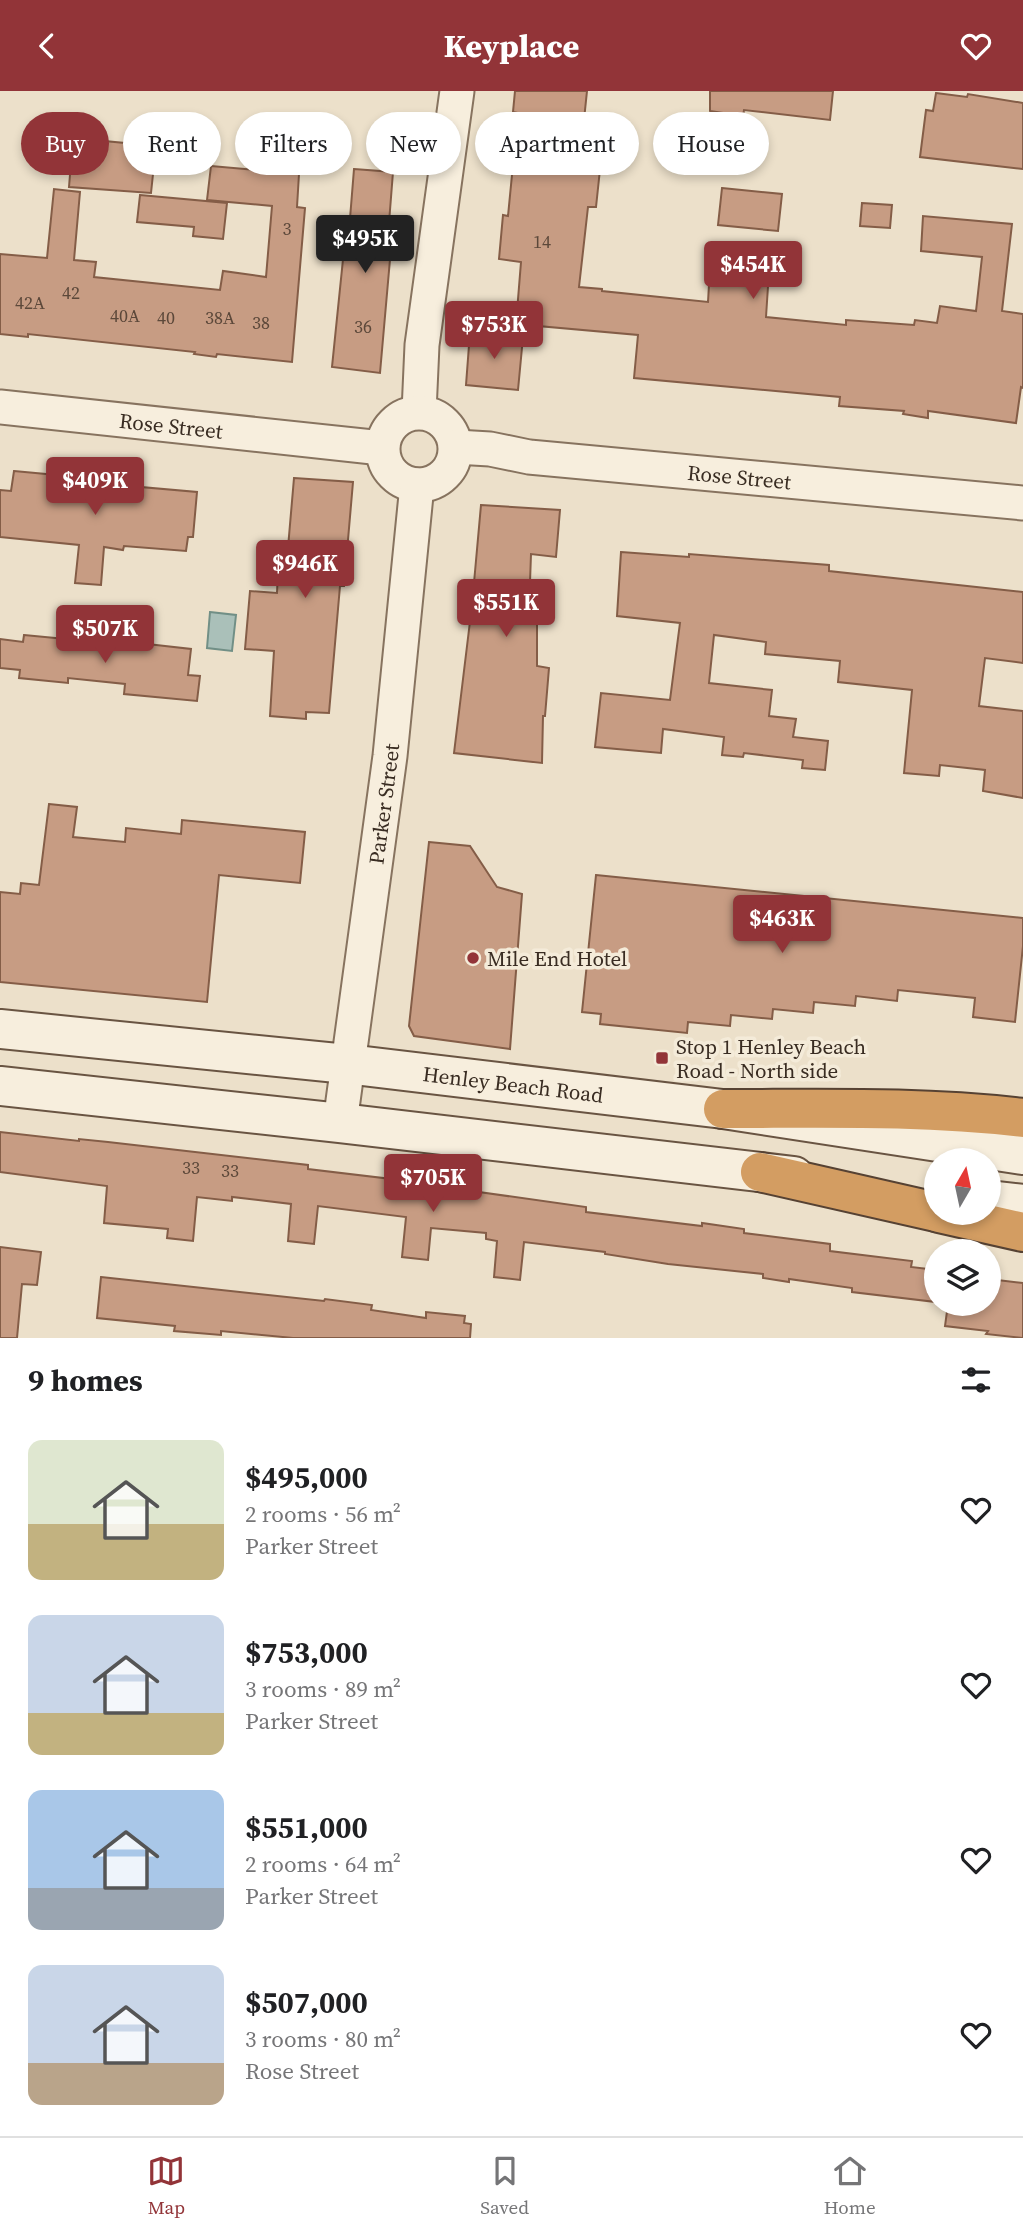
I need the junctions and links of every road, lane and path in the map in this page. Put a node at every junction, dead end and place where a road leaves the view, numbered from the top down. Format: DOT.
graph roads {
  1 [pos="457,91"];
  2 [pos="0,407"];
  3 [pos="419,412"];
  4 [pos="456,447"];
  5 [pos="382,448"];
  6 [pos="417,485"];
  7 [pos="1023,503"];
  8 [pos="0,1029"];
  9 [pos="347,1065"];
  10 [pos="0,1086"];
  11 [pos="723,1109"];
  12 [pos="1023,1118"];
  13 [pos="340,1123"];
  14 [pos="1023,1155"];
  15 [pos="760,1171"];
  16 [pos="924,1192"];
  17 [pos="1001,1202"];
  18 [pos="1023,1205"];
  19 [pos="924,1209"];
  20 [pos="993,1225"];
  21 [pos="1023,1232"];
  1 -- 3 [label="street"];
  2 -- 5 [label="street, Rose Street"];
  3 -- 4 [label="street"];
  3 -- 5 [label="street"];
  4 -- 6 [label="street"];
  4 -- 7 [label="street, Rose Street"];
  5 -- 6 [label="street"];
  6 -- 9 [label="street, Parker Street"];
  8 -- 9 [label="main road, Henley Beach Road"];
  9 -- 11 [label="main road, Henley Beach Road"];
  9 -- 13 [label="street, Parker Street"];
  10 -- 13 [label="main road"];
  11 -- 12 [label="highway"];
  11 -- 14 [label="main road, Henley Beach Road"];
  13 -- 15 [label="main road"];
  15 -- 16 [label="main road"];
  15 -- 19 [label="highway"];
  17 -- 18 [label="main road"];
  20 -- 21 [label="highway"];
}
